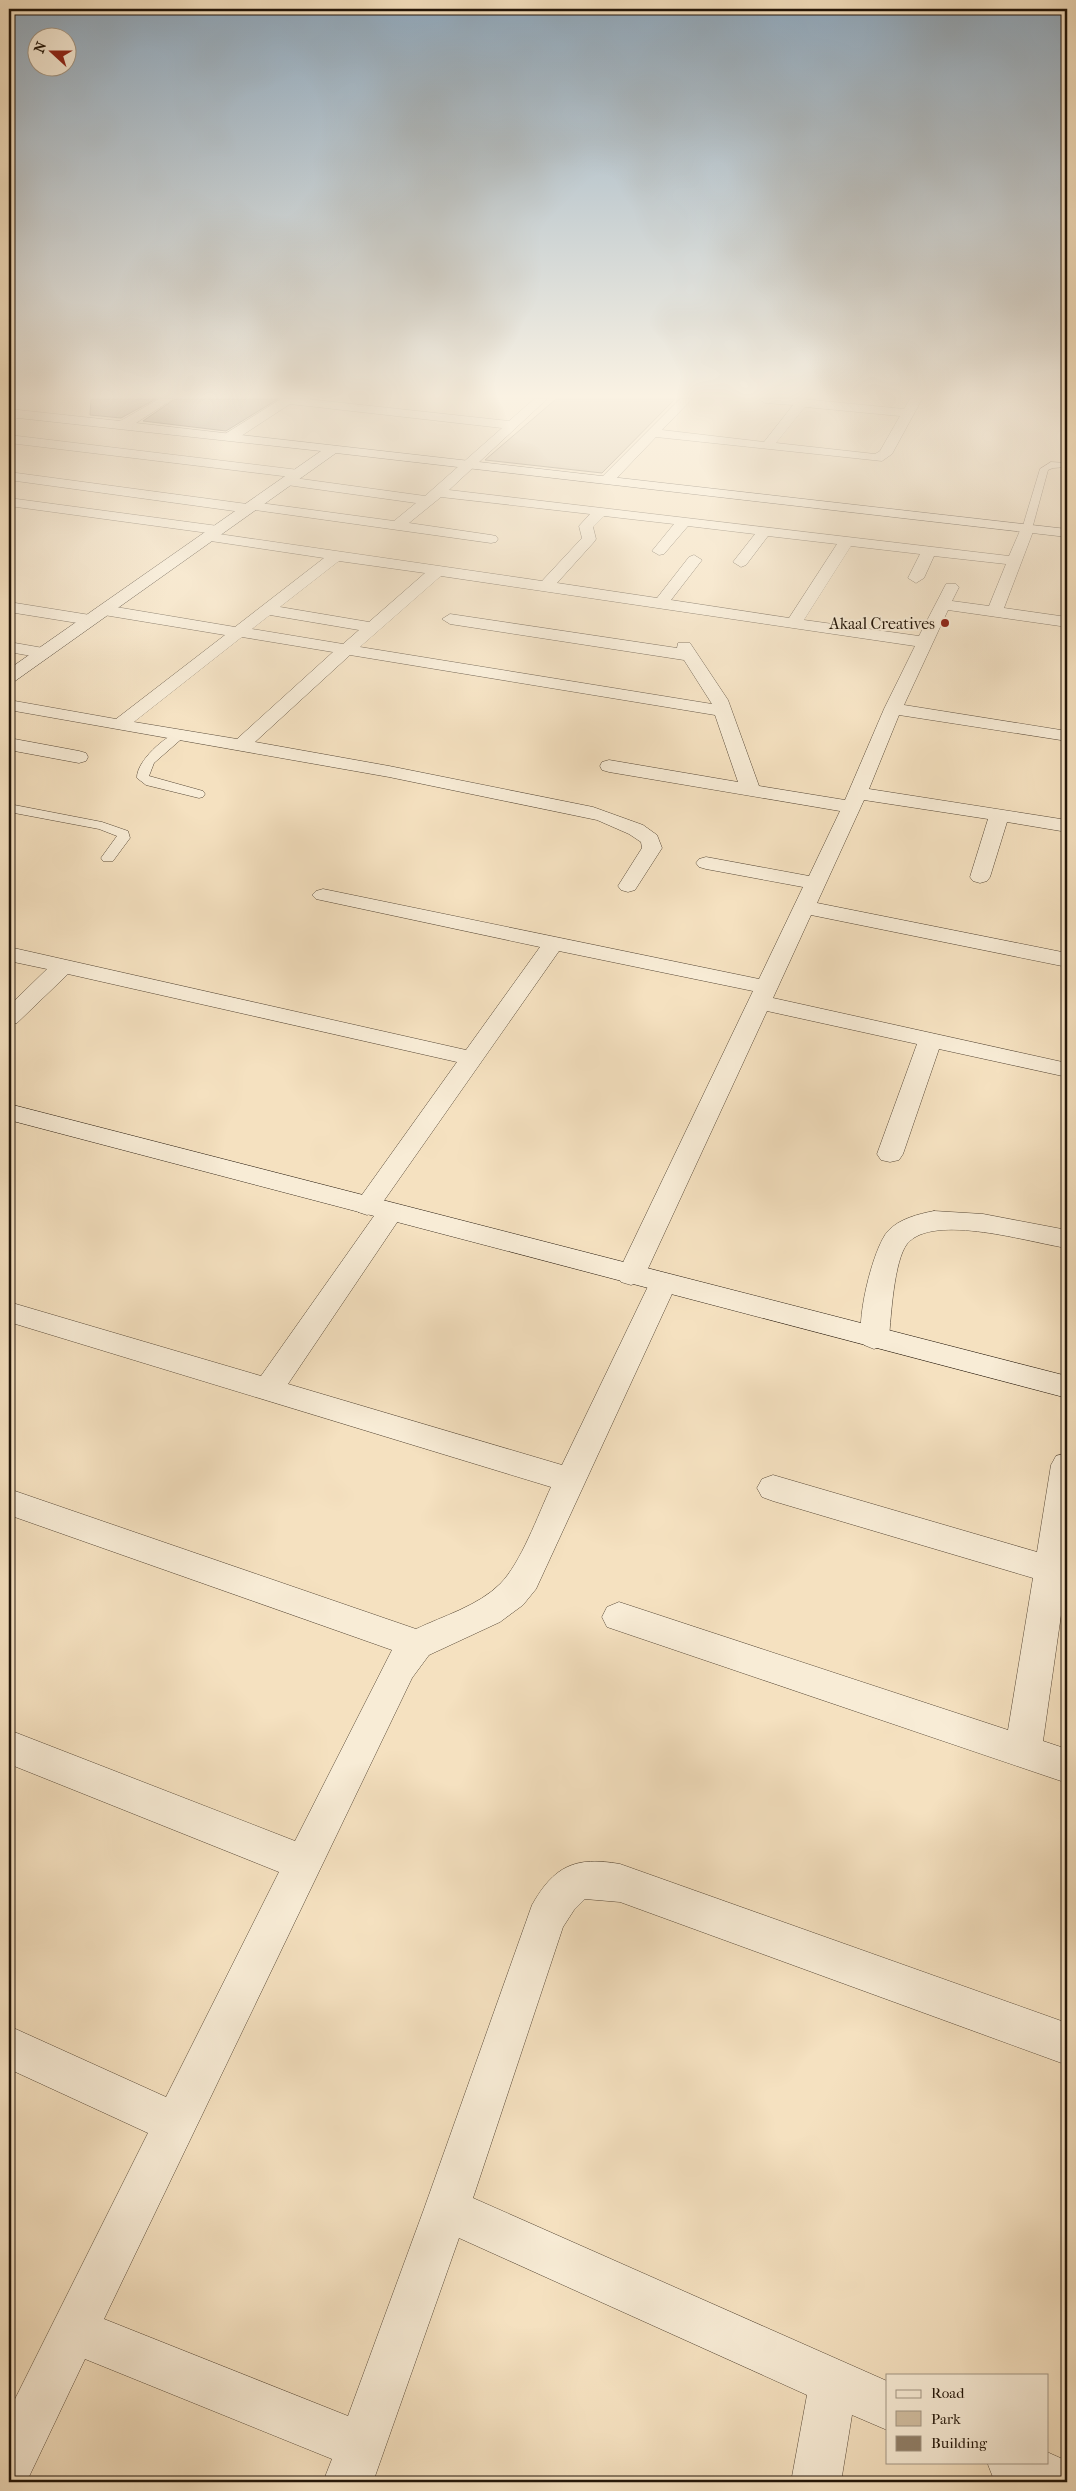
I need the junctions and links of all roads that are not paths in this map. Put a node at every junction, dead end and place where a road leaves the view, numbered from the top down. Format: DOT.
graph roads {
  1 [pos="94,515"];
  2 [pos="240,515"];
  3 [pos="314,515"];
  4 [pos="411,515"];
  5 [pos="597,515"];
  6 [pos="636,515"];
  7 [pos="909,515"];
  8 [pos="1031,515"];
  9 [pos="684,521"];
  10 [pos="397,526"];
  11 [pos="1027,529"];
  12 [pos="764,530"];
  13 [pos="1067,533"];
  14 [pos="214,534"];
  15 [pos="491,539"];
  16 [pos="847,540"];
  17 [pos="929,550"];
  18 [pos="659,551"];
  19 [pos="336,556"];
  20 [pos="694,560"];
  21 [pos="1015,561"];
  22 [pos="741,562"];
  23 [pos="438,570"];
  24 [pos="916,578"];
  25 [pos="546,586"];
  26 [pos="661,603"];
  27 [pos="9,607"];
  28 [pos="104,610"];
  29 [pos="267,610"];
  30 [pos="995,611"];
  31 [pos="450,619"];
  32 [pos="90,620"];
  33 [pos="1067,622"];
  34 [pos="794,623"];
  35 [pos="372,628"];
  36 [pos="240,632"];
  37 [pos="923,642"];
  38 [pos="9,647"];
  39 [pos="347,649"];
  40 [pos="43,653"];
  41 [pos="9,677"];
  42 [pos="9,705"];
  43 [pos="893,709"];
  44 [pos="723,711"];
  45 [pos="119,726"];
  46 [pos="180,735"];
  47 [pos="1067,736"];
  48 [pos="9,744"];
  49 [pos="241,745"];
  50 [pos="79,757"];
  51 [pos="609,766"];
  52 [pos="751,791"];
  53 [pos="199,794"];
  54 [pos="855,800"];
  55 [pos="9,808"];
  56 [pos="999,815"];
  57 [pos="1067,826"];
  58 [pos="108,858"];
  59 [pos="706,864"];
  60 [pos="980,876"];
  61 [pos="814,883"];
  62 [pos="628,886"];
  63 [pos="323,895"];
  64 [pos="804,907"];
  65 [pos="553,944"];
  66 [pos="9,954"];
  67 [pos="1067,960"];
  68 [pos="63,967"];
  69 [pos="762,994"];
  70 [pos="9,1018"];
  71 [pos="930,1040"];
  72 [pos="471,1058"];
  73 [pos="1067,1070"];
  74 [pos="9,1112"];
  75 [pos="890,1154"];
  76 [pos="379,1209"];
  77 [pos="1067,1239"];
  78 [pos="647,1279"];
  79 [pos="9,1312"];
  80 [pos="874,1338"];
  81 [pos="1067,1387"];
  82 [pos="268,1388"];
  83 [pos="1067,1465"];
  84 [pos="571,1480"];
  85 [pos="773,1488"];
  86 [pos="9,1502"];
  87 [pos="1059,1571"];
  88 [pos="619,1617"];
  89 [pos="417,1644"];
  90 [pos="9,1746"];
  91 [pos="1023,1752"];
  92 [pos="1067,1766"];
  93 [pos="304,1863"];
  94 [pos="1067,2044"];
  95 [pos="9,2047"];
  96 [pos="177,2124"];
  97 [pos="447,2209"];
  98 [pos="74,2331"];
  99 [pos="833,2381"];
  100 [pos="886,2406"];
  101 [pos="9,2462"];
  102 [pos="355,2464"];
  103 [pos="1016,2464"];
  104 [pos="816,2482"];
  105 [pos="1056,2482"];
  1 -- 14 [label="street"];
  2 -- 14 [label="street"];
  3 -- 10 [label="street"];
  4 -- 10 [label="street"];
  5 -- 25 [label="street"];
  6 -- 9 [label="street"];
  7 -- 11 [label="street"];
  8 -- 11 [label="lane"];
  9 -- 12 [label="street"];
  9 -- 18 [label="street"];
  10 -- 15 [label="street"];
  11 -- 13 [label="street"];
  11 -- 21 [label="street"];
  12 -- 16 [label="street"];
  12 -- 22 [label="street"];
  14 -- 19 [label="street"];
  14 -- 28 [label="street"];
  16 -- 17 [label="street"];
  16 -- 34 [label="street"];
  17 -- 21 [label="street"];
  17 -- 24 [label="street"];
  19 -- 23 [label="street"];
  19 -- 29 [label="street"];
  20 -- 26 [label="street"];
  21 -- 30 [label="street"];
  23 -- 25 [label="street"];
  23 -- 35 [label="street"];
  25 -- 26 [label="street"];
  26 -- 34 [label="street"];
  27 -- 32 [label="street"];
  28 -- 32 [label="street"];
  28 -- 36 [label="street"];
  29 -- 35 [label="street"];
  29 -- 36 [label="street"];
  30 -- 33 [label="street"];
  30 -- 37 [label="street"];
  31 -- 44 [label="street"];
  32 -- 40 [label="street"];
  34 -- 37 [label="street"];
  35 -- 39 [label="street"];
  36 -- 39 [label="street"];
  36 -- 45 [label="street"];
  37 -- 43 [label="street"];
  38 -- 40 [label="street"];
  39 -- 44 [label="street"];
  39 -- 49 [label="street"];
  40 -- 41 [label="street"];
  42 -- 45 [label="street"];
  43 -- 47 [label="street"];
  43 -- 54 [label="street"];
  44 -- 52 [label="street"];
  45 -- 46 [label="street"];
  46 -- 49 [label="street"];
  46 -- 53 [label="lane"];
  48 -- 50 [label="street"];
  49 -- 62 [label="street"];
  51 -- 52 [label="street"];
  52 -- 54 [label="street"];
  54 -- 56 [label="street"];
  54 -- 61 [label="street"];
  55 -- 58 [label="lane"];
  56 -- 57 [label="street"];
  56 -- 60 [label="street"];
  59 -- 61 [label="street"];
  61 -- 64 [label="street"];
  63 -- 65 [label="street"];
  64 -- 67 [label="street"];
  64 -- 69 [label="street"];
  65 -- 69 [label="street"];
  65 -- 72 [label="street"];
  66 -- 68 [label="street"];
  68 -- 70 [label="street"];
  68 -- 72 [label="street"];
  69 -- 71 [label="street"];
  69 -- 78 [label="street"];
  71 -- 73 [label="street"];
  71 -- 75 [label="street"];
  72 -- 76 [label="street"];
  74 -- 76 [label="street"];
  76 -- 78 [label="street"];
  76 -- 82 [label="street"];
  77 -- 80 [label="street"];
  78 -- 80 [label="street"];
  78 -- 84 [label="street"];
  79 -- 82 [label="street"];
  80 -- 81 [label="street"];
  82 -- 84 [label="street"];
  83 -- 87 [label="street"];
  84 -- 89 [label="street"];
  85 -- 87 [label="street"];
  86 -- 89 [label="street"];
  87 -- 91 [label="street"];
  88 -- 91 [label="street"];
  89 -- 93 [label="street"];
  90 -- 93 [label="street"];
  91 -- 92 [label="street"];
  93 -- 96 [label="street"];
  94 -- 97 [label="street"];
  95 -- 96 [label="street"];
  96 -- 98 [label="street"];
  97 -- 99 [label="street"];
  97 -- 102 [label="street"];
  98 -- 101 [label="street"];
  98 -- 102 [label="street"];
  99 -- 100 [label="street"];
  99 -- 104 [label="street"];
  103 -- 105 [label="street"];
}
